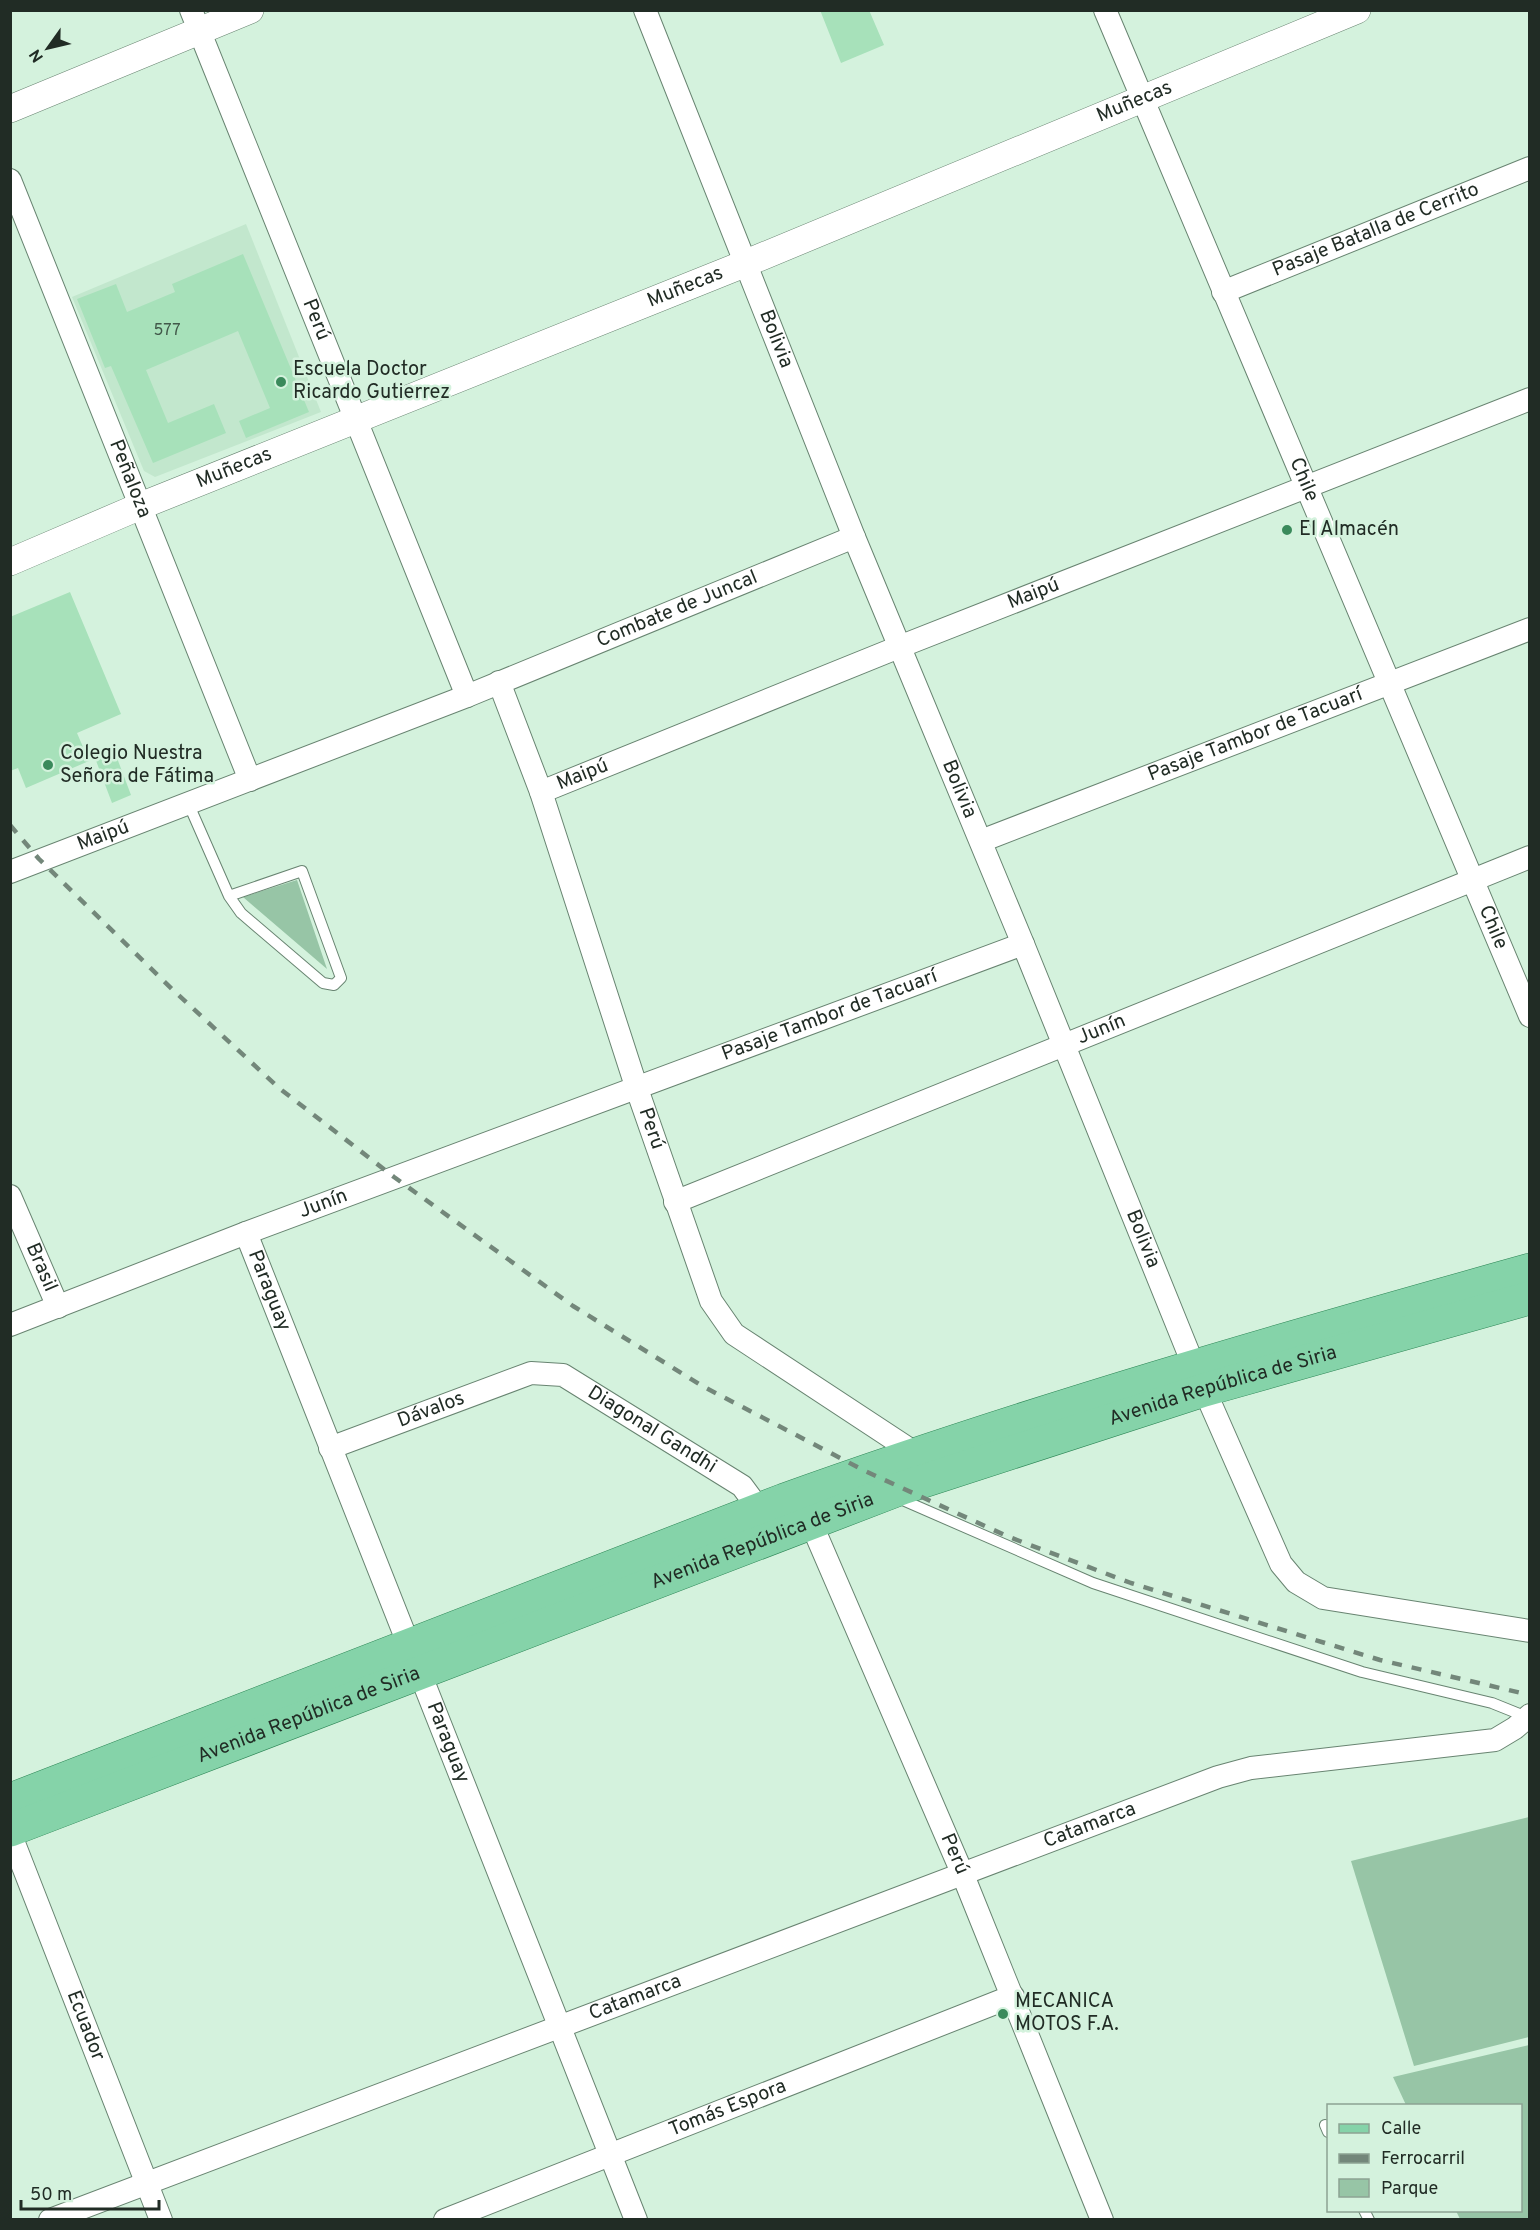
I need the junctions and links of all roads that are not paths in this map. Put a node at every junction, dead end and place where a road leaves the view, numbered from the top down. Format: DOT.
graph roads {
  1 [pos="250,10"];
  2 [pos="645,10"];
  3 [pos="1105,10"];
  4 [pos="1357,10"];
  5 [pos="195,21"];
  6 [pos="1140,100"];
  7 [pos="10,109"];
  8 [pos="1530,168"];
  9 [pos="10,180"];
  10 [pos="744,264"];
  11 [pos="1223,292"];
  12 [pos="1530,399"];
  13 [pos="355,420"];
  14 [pos="1307,485"];
  15 [pos="143,506"];
  16 [pos="854,537"];
  17 [pos="10,562"];
  18 [pos="1530,629"];
  19 [pos="899,647"];
  20 [pos="499,682"];
  21 [pos="1388,684"];
  22 [pos="467,696"];
  23 [pos="250,780"];
  24 [pos="541,792"];
  25 [pos="189,805"];
  26 [pos="981,841"];
  27 [pos="1530,857"];
  28 [pos="10,872"];
  29 [pos="1472,880"];
  30 [pos="229,896"];
  31 [pos="1023,944"];
  32 [pos="1530,1016"];
  33 [pos="1064,1045"];
  34 [pos="637,1089"];
  35 [pos="10,1196"];
  36 [pos="675,1203"];
  37 [pos="246,1233"];
  38 [pos="1530,1270"];
  39 [pos="1530,1298"];
  40 [pos="58,1307"];
  41 [pos="10,1325"];
  42 [pos="531,1373"];
  43 [pos="1198,1377"];
  44 [pos="330,1448"];
  45 [pos="930,1465"];
  46 [pos="798,1495"];
  47 [pos="889,1495"];
  48 [pos="759,1509"];
  49 [pos="812,1524"];
  50 [pos="1530,1631"];
  51 [pos="416,1659"];
  52 [pos="1528,1716"];
  53 [pos="10,1800"];
  54 [pos="10,1831"];
  55 [pos="963,1875"];
  56 [pos="1013,1996"];
  57 [pos="560,2028"];
  58 [pos="610,2155"];
  59 [pos="146,2181"];
  60 [pos="50,2220"];
  61 [pos="161,2220"];
  62 [pos="445,2220"];
  63 [pos="636,2220"];
  64 [pos="1102,2220"];
  1 -- 5 [label="street"];
  2 -- 10 [label="street, Bolivia"];
  3 -- 6 [label="street, Chile"];
  4 -- 6 [label="street, Muñecas"];
  5 -- 7 [label="street"];
  5 -- 13 [label="street, Perú"];
  6 -- 10 [label="street, Muñecas"];
  6 -- 11 [label="street, Chile"];
  8 -- 11 [label="street, Pasaje Batalla de Cerrito"];
  9 -- 15 [label="street, Peñaloza"];
  10 -- 13 [label="street, Muñecas"];
  10 -- 16 [label="street, Bolivia"];
  11 -- 14 [label="street, Chile"];
  12 -- 14 [label="street, Maipú"];
  13 -- 15 [label="street, Muñecas"];
  13 -- 22 [label="street, Perú"];
  14 -- 19 [label="street, Maipú"];
  14 -- 21 [label="street, Chile"];
  15 -- 17 [label="street, Muñecas"];
  15 -- 23 [label="street, Peñaloza"];
  16 -- 19 [label="street, Bolivia"];
  16 -- 20 [label="street, Combate de Juncal"];
  18 -- 21 [label="street, Pasaje Tambor de Tacuarí"];
  19 -- 24 [label="street, Maipú"];
  19 -- 26 [label="street, Bolivia"];
  20 -- 22 [label="street, Maipú"];
  20 -- 24 [label="street, Perú"];
  21 -- 26 [label="street, Pasaje Tambor de Tacuarí"];
  21 -- 29 [label="street, Chile"];
  22 -- 23 [label="street, Maipú"];
  23 -- 25 [label="street, Maipú"];
  24 -- 34 [label="street, Perú"];
  25 -- 28 [label="street, Maipú"];
  25 -- 30 [label="lane"];
  26 -- 31 [label="street, Bolivia"];
  27 -- 29 [label="street, Junín"];
  29 -- 32 [label="street, Chile"];
  29 -- 33 [label="street, Junín"];
  30 -- 30 [label="lane"];
  31 -- 33 [label="street, Bolivia"];
  31 -- 34 [label="street, Pasaje Tambor de Tacuarí"];
  33 -- 36 [label="street, Junín"];
  33 -- 43 [label="street, Bolivia"];
  34 -- 36 [label="street, Perú"];
  34 -- 37 [label="street, Junín"];
  35 -- 40 [label="street, Brasil"];
  36 -- 45 [label="street, Perú"];
  37 -- 40 [label="street, Junín"];
  37 -- 44 [label="street, Paraguay"];
  38 -- 43 [label="main road, Avenida República de Siria"];
  39 -- 43 [label="main road, Avenida República de Siria"];
  40 -- 41 [label="street, Junín"];
  42 -- 44 [label="street, Dávalos"];
  42 -- 48 [label="street, Diagonal Gandhi"];
  43 -- 45 [label="main road, Avenida República de Siria"];
  43 -- 50 [label="street, Bolivia"];
  44 -- 51 [label="street, Paraguay"];
  45 -- 46 [label="main road, Avenida República de Siria"];
  45 -- 47 [label="main road, Avenida República de Siria"];
  46 -- 48 [label="main road, Avenida República de Siria"];
  46 -- 49 [label="street, Perú"];
  47 -- 49 [label="main road, Avenida República de Siria"];
  47 -- 52 [label="lane"];
  48 -- 51 [label="main road, Avenida República de Siria"];
  49 -- 51 [label="main road, Avenida República de Siria"];
  49 -- 55 [label="street, Perú"];
  51 -- 53 [label="main road, Avenida República de Siria"];
  51 -- 54 [label="main road, Avenida República de Siria"];
  51 -- 57 [label="street, Paraguay"];
  52 -- 55 [label="street, Catamarca"];
  54 -- 59 [label="street, Ecuador"];
  55 -- 56 [label="street, Perú"];
  55 -- 57 [label="street, Catamarca"];
  56 -- 58 [label="street, Tomás Espora"];
  56 -- 64 [label="street, Perú"];
  57 -- 58 [label="street, Paraguay"];
  57 -- 59 [label="street, Catamarca"];
  58 -- 62 [label="street, Tomás Espora"];
  58 -- 63 [label="street, Paraguay"];
  59 -- 60 [label="street, Catamarca"];
  59 -- 61 [label="street, Ecuador"];
}
